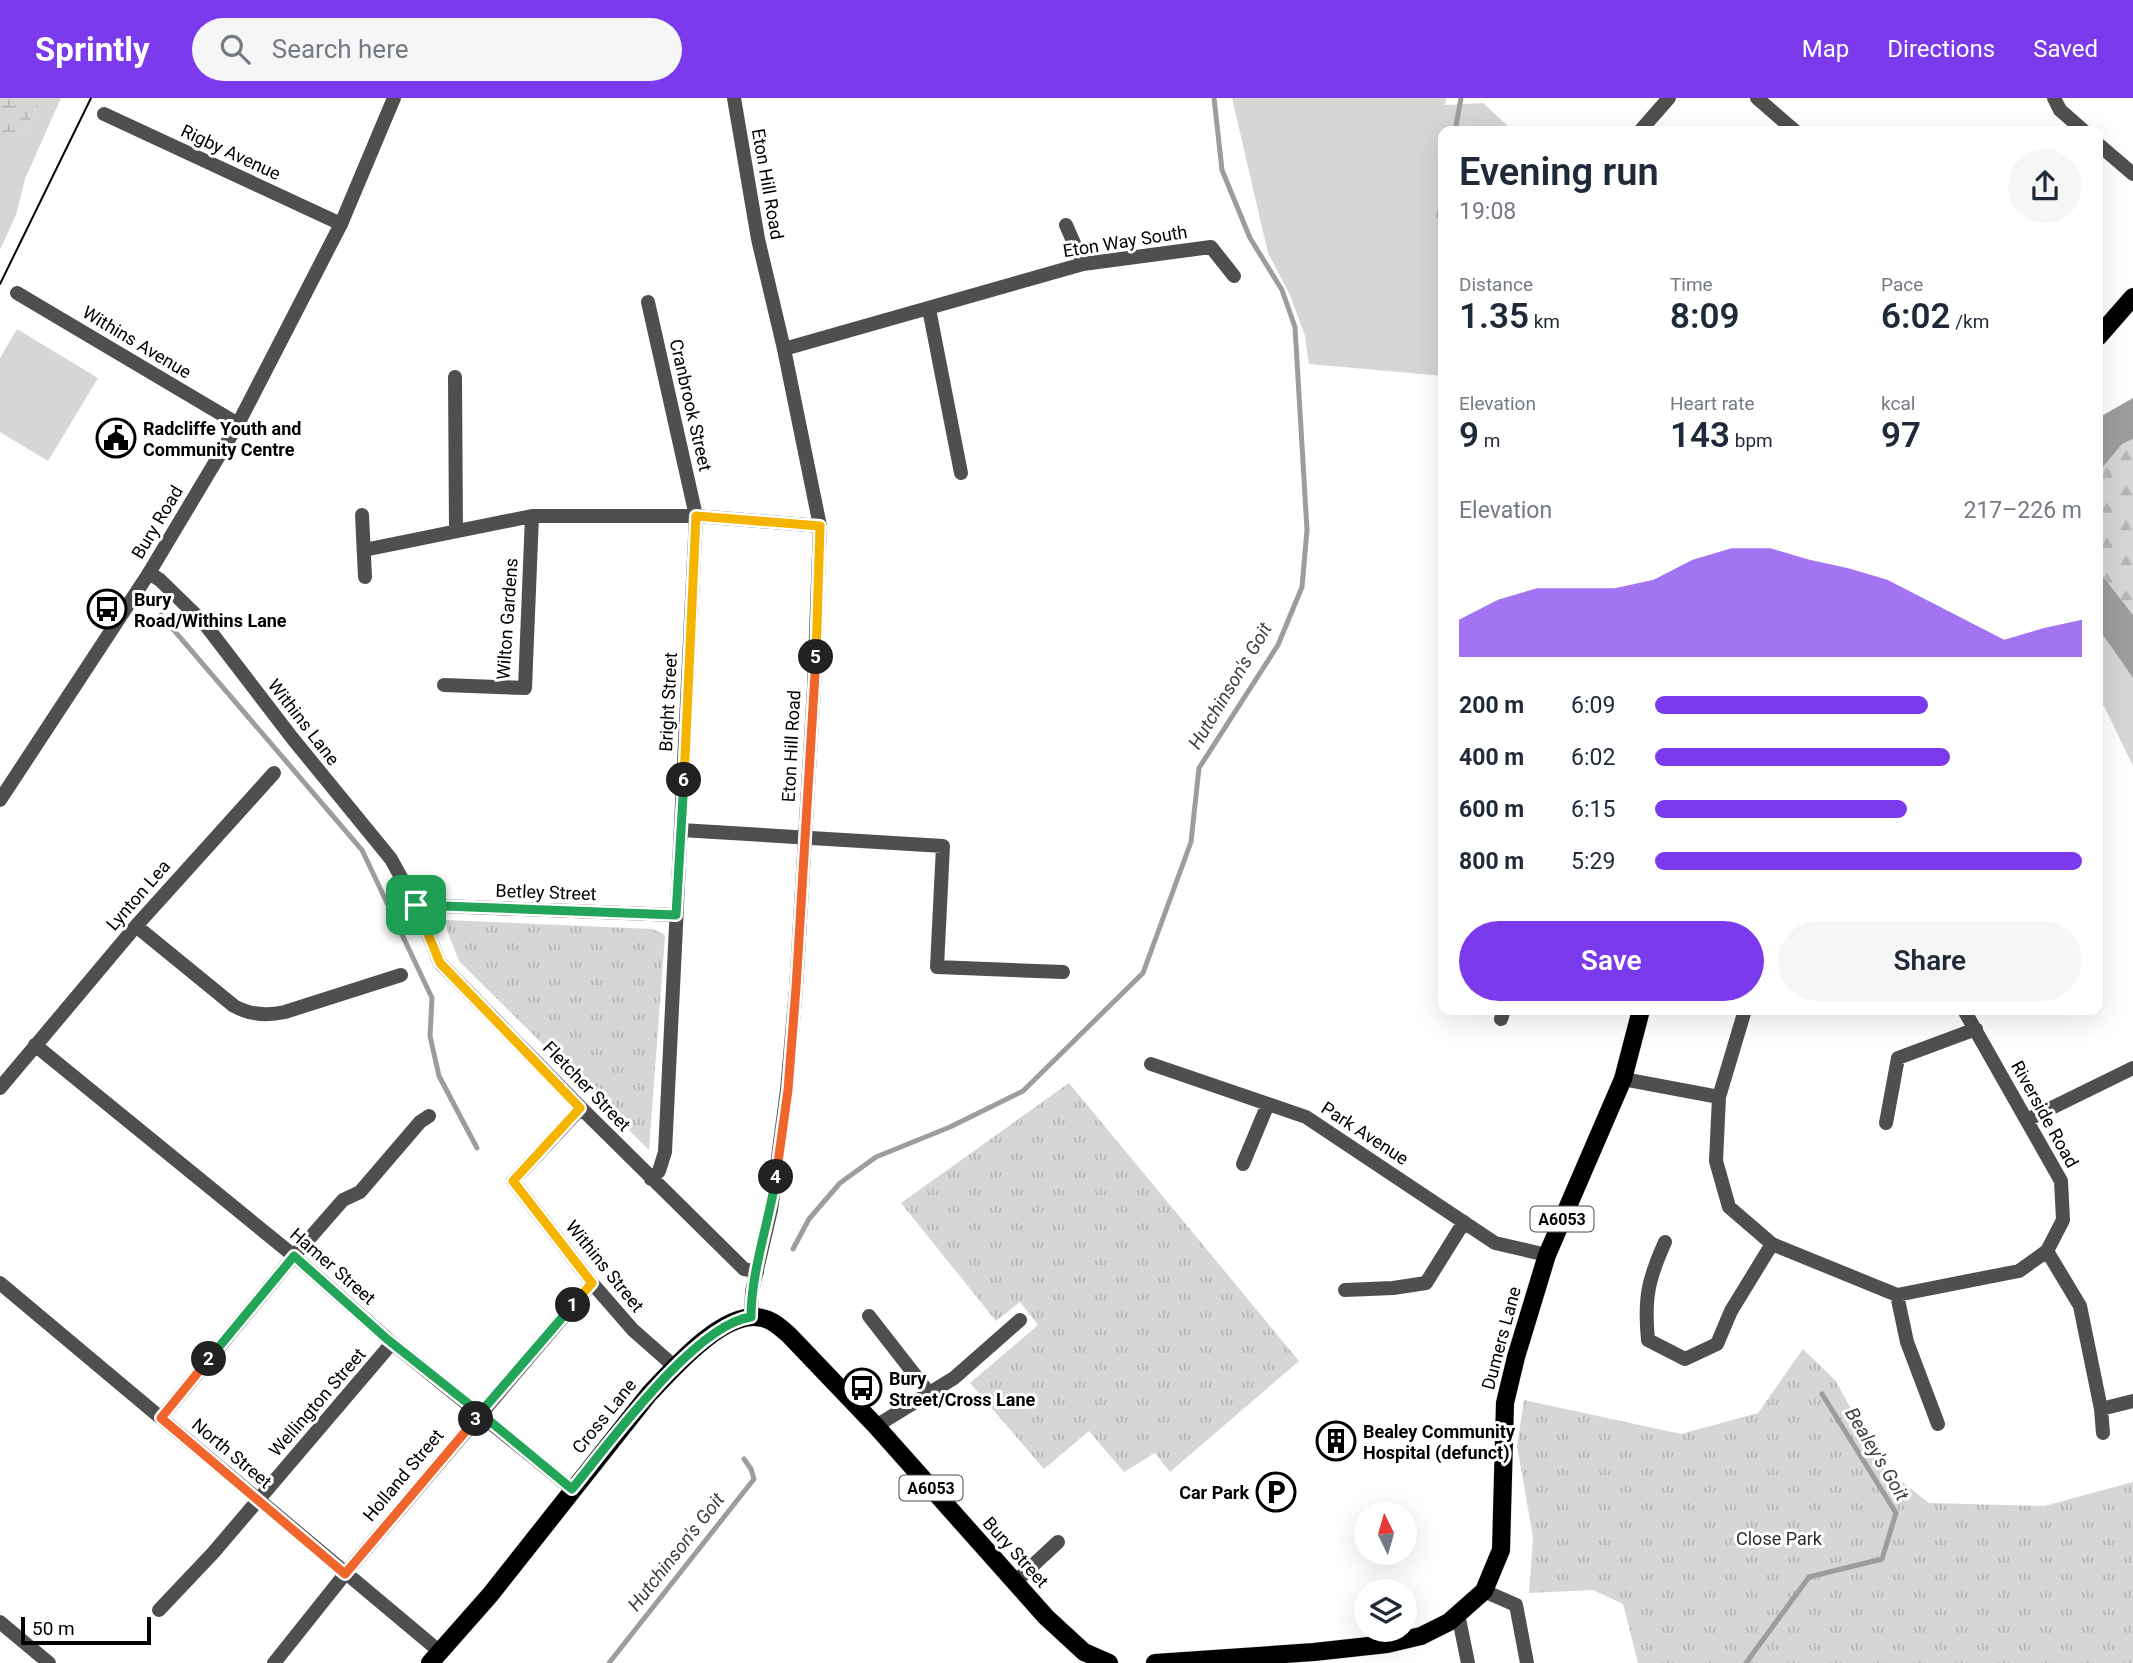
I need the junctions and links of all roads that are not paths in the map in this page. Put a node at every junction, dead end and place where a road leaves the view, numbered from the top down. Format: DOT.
graph roads {
  1 [pos="394,98"];
  2 [pos="734,98"];
  3 [pos="1669,98"];
  4 [pos="1757,98"];
  5 [pos="2054,98"];
  6 [pos="104,114"];
  7 [pos="1644,126"];
  8 [pos="1790,126"];
  9 [pos="2078,126"];
  10 [pos="2103,148"];
  11 [pos="2133,174"];
  12 [pos="341,224"];
  13 [pos="1066,225"];
  14 [pos="1083,264"];
  15 [pos="1234,276"];
  16 [pos="17,293"];
  17 [pos="2133,297"];
  18 [pos="648,302"];
  19 [pos="929,309"];
  20 [pos="2103,331"];
  21 [pos="784,349"];
  22 [pos="454,377"];
  23 [pos="238,424"];
  24 [pos="961,473"];
  25 [pos="362,515"];
  26 [pos="532,516"];
  27 [pos="696,516"];
  28 [pos="820,526"];
  29 [pos="456,531"];
  30 [pos="364,550"];
  31 [pos="149,573"];
  32 [pos="365,577"];
  33 [pos="443,685"];
  34 [pos="274,773"];
  35 [pos="0,800"];
  36 [pos="681,830"];
  37 [pos="805,838"];
  38 [pos="416,905"];
  39 [pos="676,915"];
  40 [pos="136,926"];
  41 [pos="1063,972"];
  42 [pos="401,975"];
  43 [pos="1640,1015"];
  44 [pos="1744,1015"];
  45 [pos="1967,1015"];
  46 [pos="1976,1029"];
  47 [pos="35,1045"];
  48 [pos="1151,1063"];
  49 [pos="2133,1068"];
  50 [pos="1623,1079"];
  51 [pos="0,1088"];
  52 [pos="1719,1097"];
  53 [pos="1268,1104"];
  54 [pos="580,1108"];
  55 [pos="429,1116"];
  56 [pos="2027,1120"];
  57 [pos="1886,1123"];
  58 [pos="1243,1164"];
  59 [pos="651,1179"];
  60 [pos="1464,1222"];
  61 [pos="1665,1242"];
  62 [pos="1772,1244"];
  63 [pos="2047,1251"];
  64 [pos="1547,1255"];
  65 [pos="294,1256"];
  66 [pos="757,1272"];
  67 [pos="0,1283"];
  68 [pos="592,1283"];
  69 [pos="1345,1290"];
  70 [pos="1897,1295"];
  71 [pos="869,1316"];
  72 [pos="751,1317"];
  73 [pos="1020,1320"];
  74 [pos="392,1343"];
  75 [pos="675,1367"];
  76 [pos="929,1393"];
  77 [pos="2133,1401"];
  78 [pos="2101,1409"];
  79 [pos="480,1413"];
  80 [pos="161,1418"];
  81 [pos="1938,1424"];
  82 [pos="876,1426"];
  83 [pos="2103,1433"];
  84 [pos="572,1489"];
  85 [pos="257,1500"];
  86 [pos="1058,1542"];
  87 [pos="345,1574"];
  88 [pos="1015,1582"];
  89 [pos="1484,1591"];
  90 [pos="159,1610"];
  91 [pos="1458,1614"];
  92 [pos="0,1622"];
  93 [pos="434,1657"];
  94 [pos="1316,1658"];
  95 [pos="44,1662"];
  96 [pos="274,1663"];
  97 [pos="1108,1663"];
  98 [pos="1155,1663"];
  99 [pos="1160,1663"];
  100 [pos="1468,1663"];
  101 [pos="1527,1663"];
  1 -- 12 [label="street, Bury Road"];
  2 -- 21 [label="street, Eton Hill Road"];
  3 -- 7 [label="street"];
  4 -- 8 [label="street"];
  5 -- 9 [label="street"];
  6 -- 12 [label="street, Rigby Avenue"];
  10 -- 11 [label="street"];
  12 -- 23 [label="street, Bury Road"];
  13 -- 14 [label="street"];
  14 -- 15 [label="street, Eton Way South"];
  14 -- 19 [label="street, Eton Way South"];
  16 -- 23 [label="street, Withins Avenue"];
  17 -- 20 [label="main road"];
  18 -- 27 [label="street, Cranbrook Street"];
  19 -- 21 [label="street, Eton Way South"];
  19 -- 24 [label="street"];
  21 -- 28 [label="street, Eton Hill Road"];
  22 -- 29 [label="street"];
  23 -- 31 [label="street, Bury Road"];
  25 -- 30 [label="street"];
  26 -- 27 [label="street"];
  26 -- 29 [label="street"];
  26 -- 33 [label="street, Wilton Gardens"];
  27 -- 28 [label="street"];
  27 -- 36 [label="street, Bright Street"];
  28 -- 37 [label="street, Eton Hill Road"];
  29 -- 30 [label="street"];
  30 -- 32 [label="street"];
  31 -- 35 [label="street, Bury Road"];
  31 -- 38 [label="street, Withins Lane"];
  34 -- 40 [label="street, Lynton Lea"];
  36 -- 37 [label="street"];
  36 -- 39 [label="street, Bright Street"];
  37 -- 41 [label="street"];
  37 -- 66 [label="street, Eton Hill Road"];
  38 -- 39 [label="street, Betley Street"];
  38 -- 54 [label="street, Fletcher Street"];
  39 -- 59 [label="street, Bright Street"];
  40 -- 42 [label="street"];
  40 -- 47 [label="street, Lynton Lea"];
  43 -- 50 [label="main road, Dumers Lane / A6053"];
  44 -- 52 [label="street"];
  45 -- 46 [label="street, Riverside Road"];
  46 -- 56 [label="street, Riverside Road"];
  46 -- 57 [label="street"];
  47 -- 51 [label="street, Lynton Lea"];
  47 -- 65 [label="street, Hamer Street"];
  48 -- 53 [label="street, Park Avenue"];
  49 -- 56 [label="street"];
  50 -- 52 [label="street"];
  50 -- 64 [label="main road, Dumers Lane / A6053"];
  52 -- 62 [label="street"];
  53 -- 58 [label="street"];
  53 -- 60 [label="street, Park Avenue"];
  54 -- 59 [label="street, Fletcher Street"];
  54 -- 68 [label="street, Withins Street"];
  55 -- 65 [label="street"];
  56 -- 63 [label="street, Riverside Road"];
  59 -- 66 [label="street, Fletcher Street"];
  60 -- 64 [label="street, Park Avenue"];
  60 -- 69 [label="street"];
  61 -- 62 [label="street"];
  62 -- 70 [label="street"];
  63 -- 70 [label="street, Riverside Road"];
  63 -- 78 [label="street"];
  64 -- 89 [label="main road, Dumers Lane / A6053"];
  65 -- 74 [label="street, Hamer Street"];
  65 -- 80 [label="street"];
  66 -- 72 [label="street, Eton Hill Road"];
  67 -- 80 [label="street, North Street"];
  68 -- 75 [label="street, Withins Street"];
  68 -- 79 [label="street, Holland Street"];
  70 -- 81 [label="street"];
  71 -- 76 [label="street"];
  72 -- 75 [label="main road, Cross Lane"];
  72 -- 82 [label="main road, Bury Street / A6053"];
  73 -- 76 [label="street"];
  74 -- 79 [label="street, Hamer Street"];
  74 -- 85 [label="street, Wellington Street"];
  75 -- 84 [label="main road, Cross Lane"];
  76 -- 82 [label="street"];
  77 -- 78 [label="street"];
  78 -- 83 [label="street"];
  79 -- 84 [label="street, Hamer Street"];
  79 -- 87 [label="street, Holland Street"];
  80 -- 85 [label="street, North Street"];
  82 -- 88 [label="main road, Bury Street / A6053"];
  84 -- 93 [label="main road, Cross Lane"];
  85 -- 87 [label="street, North Street"];
  85 -- 90 [label="street, Wellington Street"];
  86 -- 88 [label="street"];
  87 -- 93 [label="street, North Street"];
  87 -- 96 [label="street, Holland Street"];
  88 -- 97 [label="main road, Bury Street / A6053"];
  89 -- 91 [label="main road, Dumers Lane / A6053"];
  89 -- 101 [label="street"];
  91 -- 94 [label="main road, Dumers Lane / A6053"];
  91 -- 100 [label="street"];
  92 -- 95 [label="street"];
  94 -- 99 [label="main road, A6053"];
  98 -- 99 [label="main road, A6053"];
}
